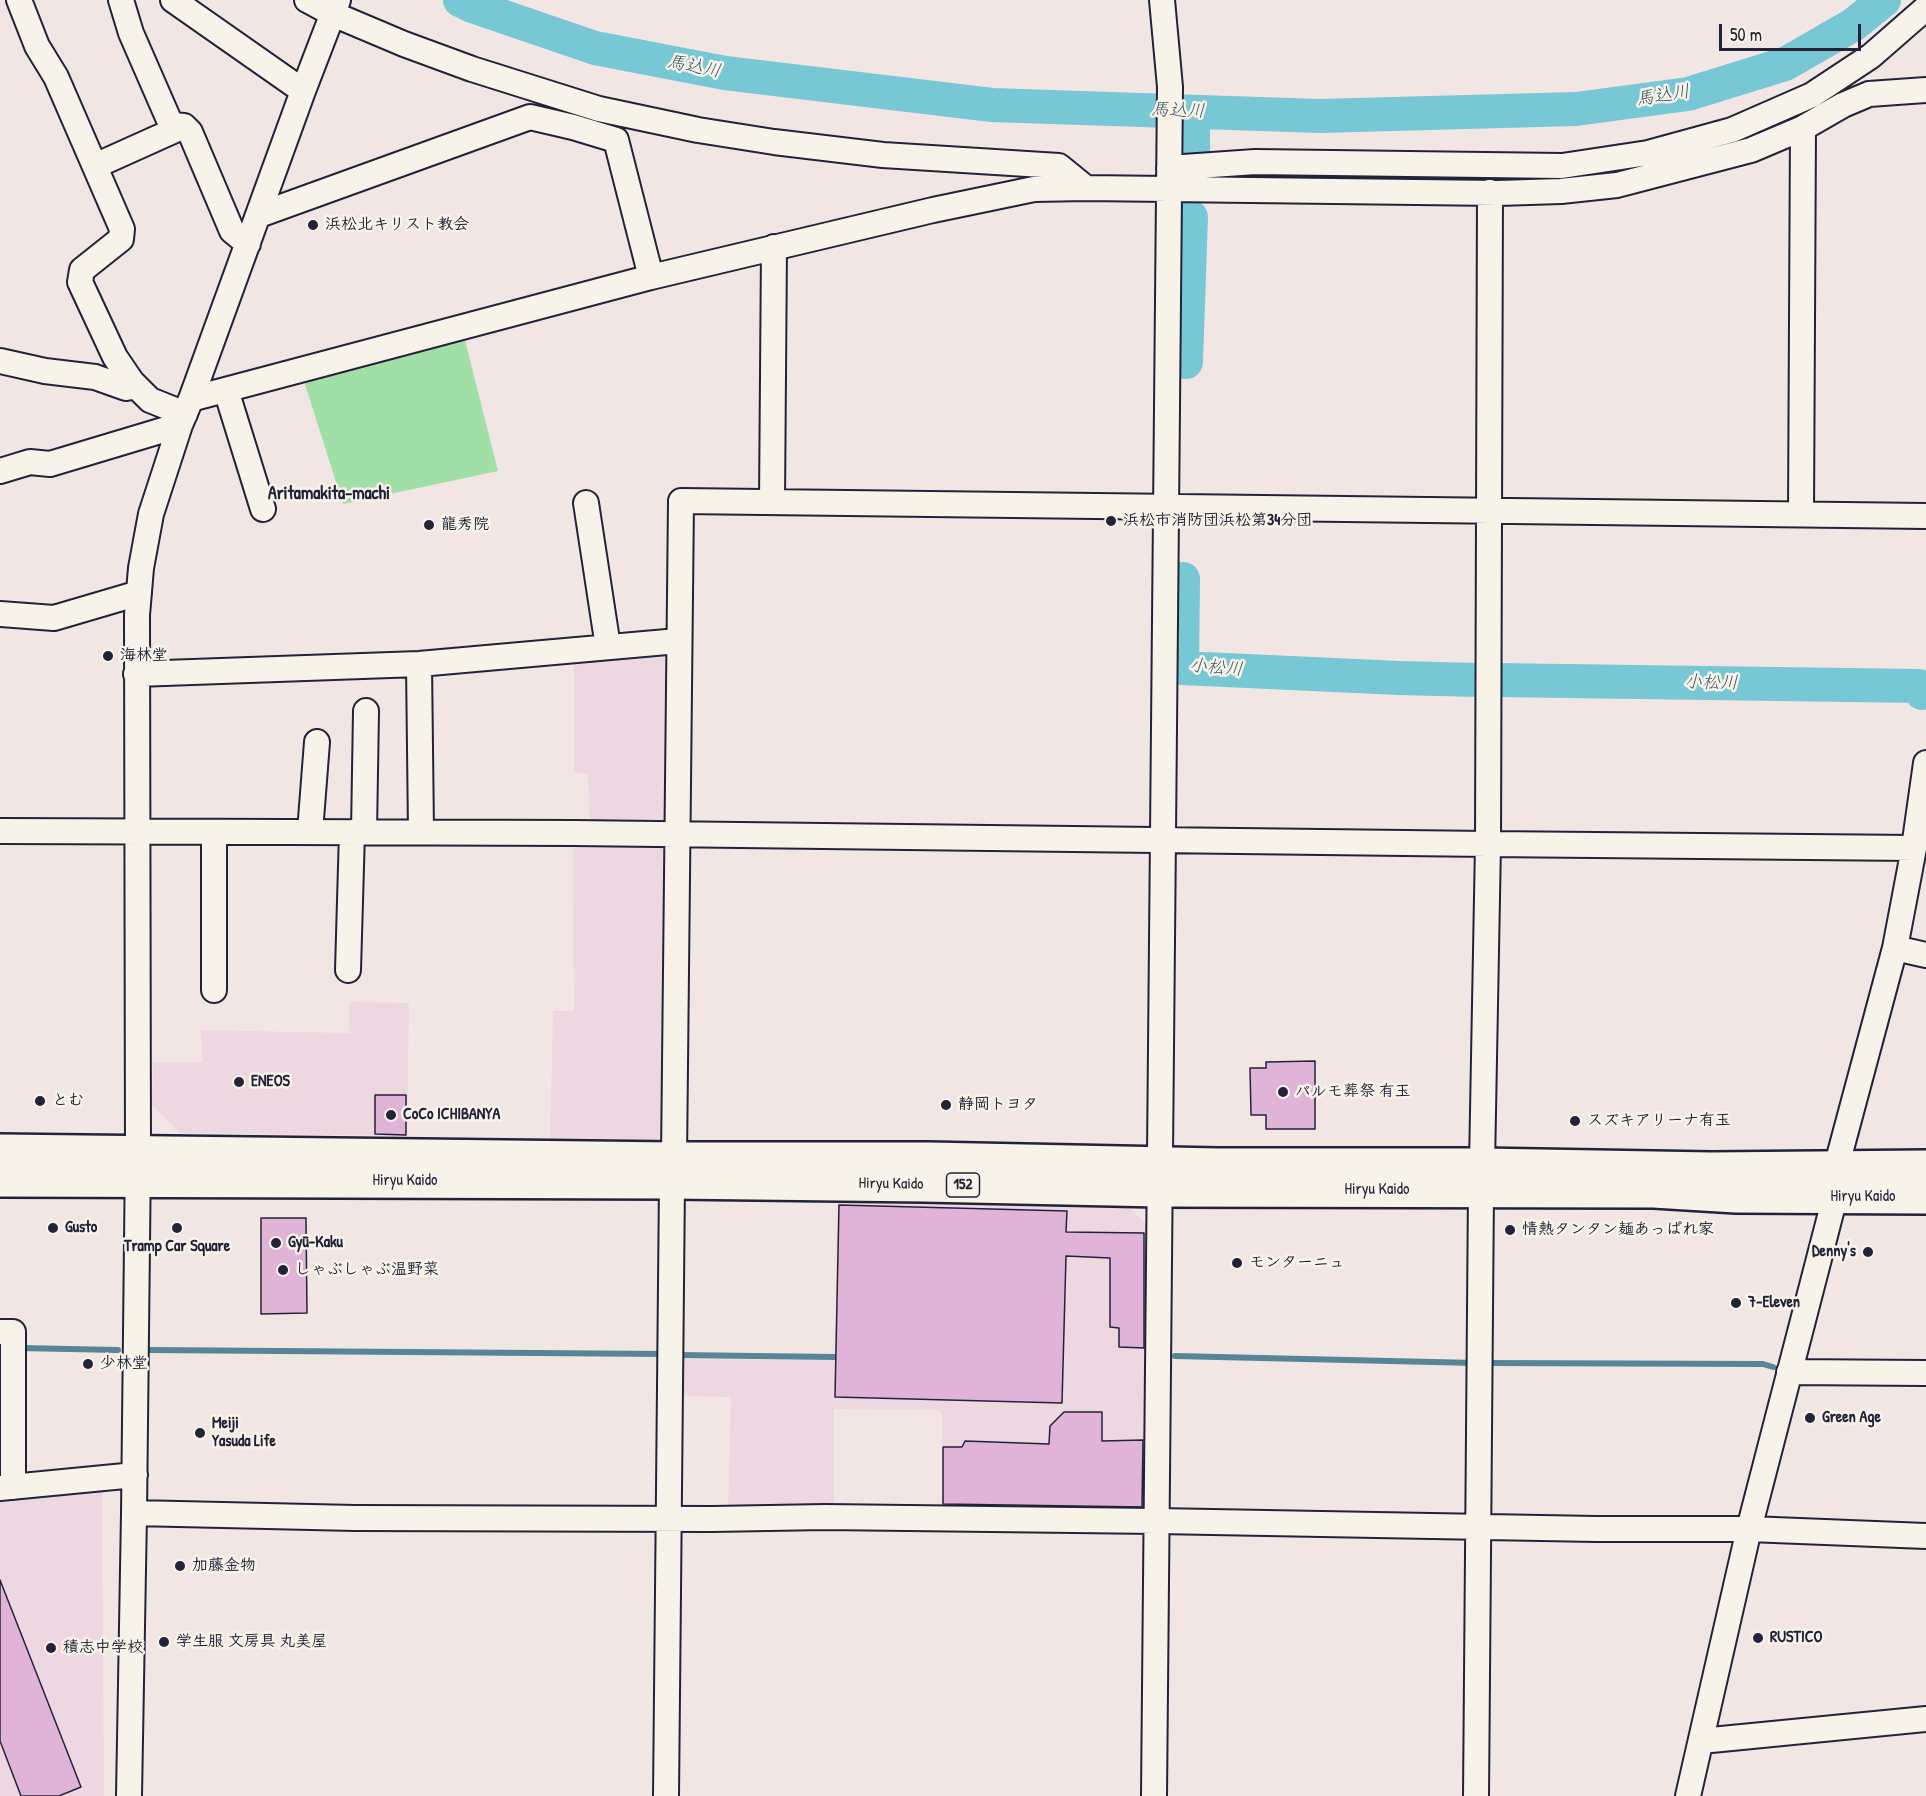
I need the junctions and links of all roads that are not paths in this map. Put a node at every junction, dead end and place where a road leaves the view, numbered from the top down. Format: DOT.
graph roads {
  1 [pos="19,0"];
  2 [pos="121,0"];
  3 [pos="173,0"];
  4 [pos="307,0"];
  5 [pos="335,7"];
  6 [pos="1163,7"];
  7 [pos="1926,8"];
  8 [pos="1926,90"];
  9 [pos="303,91"];
  10 [pos="184,126"];
  11 [pos="1803,128"];
  12 [pos="95,166"];
  13 [pos="1169,179"];
  14 [pos="1086,188"];
  15 [pos="1490,192"];
  16 [pos="259,215"];
  17 [pos="248,244"];
  18 [pos="774,247"];
  19 [pos="651,277"];
  20 [pos="0,361"];
  21 [pos="136,386"];
  22 [pos="232,388"];
  23 [pos="185,412"];
  24 [pos="261,459"];
  25 [pos="0,471"];
  26 [pos="772,502"];
  27 [pos="586,503"];
  28 [pos="1165,506"];
  29 [pos="263,509"];
  30 [pos="1488,510"];
  31 [pos="1801,514"];
  32 [pos="1926,516"];
  33 [pos="139,593"];
  34 [pos="0,614"];
  35 [pos="678,641"];
  36 [pos="608,647"];
  37 [pos="419,664"];
  38 [pos="136,674"];
  39 [pos="366,711"];
  40 [pos="317,742"];
  41 [pos="1926,763"];
  42 [pos="138,830"];
  43 [pos="0,831"];
  44 [pos="214,832"];
  45 [pos="310,832"];
  46 [pos="358,832"];
  47 [pos="421,832"];
  48 [pos="678,835"];
  49 [pos="1163,840"];
  50 [pos="1488,844"];
  51 [pos="1914,848"];
  52 [pos="1895,948"];
  53 [pos="1926,955"];
  54 [pos="348,970"];
  55 [pos="214,990"];
  56 [pos="0,1151"];
  57 [pos="137,1166"];
  58 [pos="1926,1167"];
  59 [pos="673,1170"];
  60 [pos="1159,1176"];
  61 [pos="1482,1177"];
  62 [pos="0,1180"];
  63 [pos="1835,1183"];
  64 [pos="1926,1197"];
  65 [pos="7,1335"];
  66 [pos="1789,1372"];
  67 [pos="1926,1373"];
  68 [pos="135,1475"];
  69 [pos="7,1487"];
  70 [pos="134,1513"];
  71 [pos="669,1518"];
  72 [pos="1157,1521"];
  73 [pos="1479,1527"];
  74 [pos="1749,1529"];
  75 [pos="1926,1536"];
  76 [pos="1926,1719"];
  77 [pos="1701,1741"];
  78 [pos="129,1796"];
  79 [pos="666,1796"];
  80 [pos="1154,1796"];
  81 [pos="1476,1796"];
  82 [pos="1688,1796"];
  1 -- 12 [label="street"];
  2 -- 10 [label="street"];
  3 -- 9 [label="street"];
  4 -- 5 [label="street"];
  5 -- 9 [label="street"];
  5 -- 14 [label="street"];
  6 -- 13 [label="street"];
  7 -- 13 [label="street"];
  8 -- 11 [label="street"];
  9 -- 16 [label="street"];
  10 -- 12 [label="street"];
  10 -- 17 [label="street"];
  11 -- 15 [label="street"];
  11 -- 31 [label="street"];
  12 -- 21 [label="street"];
  13 -- 14 [label="street"];
  13 -- 15 [label="street"];
  13 -- 28 [label="street"];
  14 -- 18 [label="street"];
  15 -- 30 [label="street"];
  16 -- 17 [label="street"];
  16 -- 19 [label="street"];
  17 -- 23 [label="street"];
  18 -- 19 [label="street"];
  18 -- 26 [label="street"];
  19 -- 22 [label="street"];
  20 -- 21 [label="street"];
  21 -- 23 [label="street"];
  22 -- 23 [label="street"];
  22 -- 24 [label="street"];
  22 -- 29 [label="street"];
  23 -- 25 [label="street"];
  23 -- 33 [label="street"];
  26 -- 28 [label="street"];
  26 -- 35 [label="street"];
  27 -- 36 [label="street"];
  28 -- 30 [label="street"];
  28 -- 49 [label="street"];
  30 -- 31 [label="street"];
  30 -- 50 [label="street"];
  31 -- 32 [label="street"];
  33 -- 34 [label="street"];
  33 -- 38 [label="street"];
  35 -- 36 [label="street"];
  35 -- 48 [label="street"];
  36 -- 37 [label="street"];
  37 -- 38 [label="street"];
  37 -- 47 [label="street"];
  38 -- 42 [label="street"];
  39 -- 46 [label="street"];
  40 -- 45 [label="street"];
  41 -- 51 [label="street"];
  42 -- 43 [label="street"];
  42 -- 44 [label="street"];
  42 -- 57 [label="street"];
  44 -- 45 [label="street"];
  44 -- 55 [label="street"];
  45 -- 46 [label="street"];
  46 -- 47 [label="street"];
  46 -- 54 [label="street"];
  47 -- 48 [label="street"];
  48 -- 49 [label="street"];
  48 -- 59 [label="street"];
  49 -- 50 [label="street"];
  49 -- 60 [label="street"];
  50 -- 51 [label="street"];
  50 -- 61 [label="street"];
  51 -- 52 [label="street"];
  52 -- 53 [label="street"];
  52 -- 63 [label="street"];
  56 -- 57 [label="highway, Hiryu Kaido / 152"];
  57 -- 59 [label="highway, Hiryu Kaido / 152"];
  57 -- 62 [label="highway, Hiryu Kaido / 152"];
  57 -- 68 [label="street"];
  58 -- 63 [label="highway, Hiryu Kaido / 152"];
  59 -- 60 [label="highway, Hiryu Kaido / 152"];
  59 -- 71 [label="street"];
  60 -- 61 [label="highway, Hiryu Kaido / 152"];
  60 -- 72 [label="street"];
  61 -- 63 [label="highway, Hiryu Kaido / 152"];
  61 -- 73 [label="street"];
  63 -- 64 [label="highway, Hiryu Kaido / 152"];
  63 -- 66 [label="street"];
  65 -- 69 [label="street"];
  66 -- 67 [label="street"];
  66 -- 74 [label="street"];
  68 -- 69 [label="street"];
  68 -- 70 [label="street"];
  70 -- 71 [label="street"];
  70 -- 78 [label="street"];
  71 -- 72 [label="street"];
  71 -- 79 [label="street"];
  72 -- 73 [label="street"];
  72 -- 80 [label="street"];
  73 -- 74 [label="street"];
  73 -- 81 [label="street"];
  74 -- 75 [label="street"];
  74 -- 77 [label="street"];
  76 -- 77 [label="street"];
  77 -- 82 [label="street"];
}
